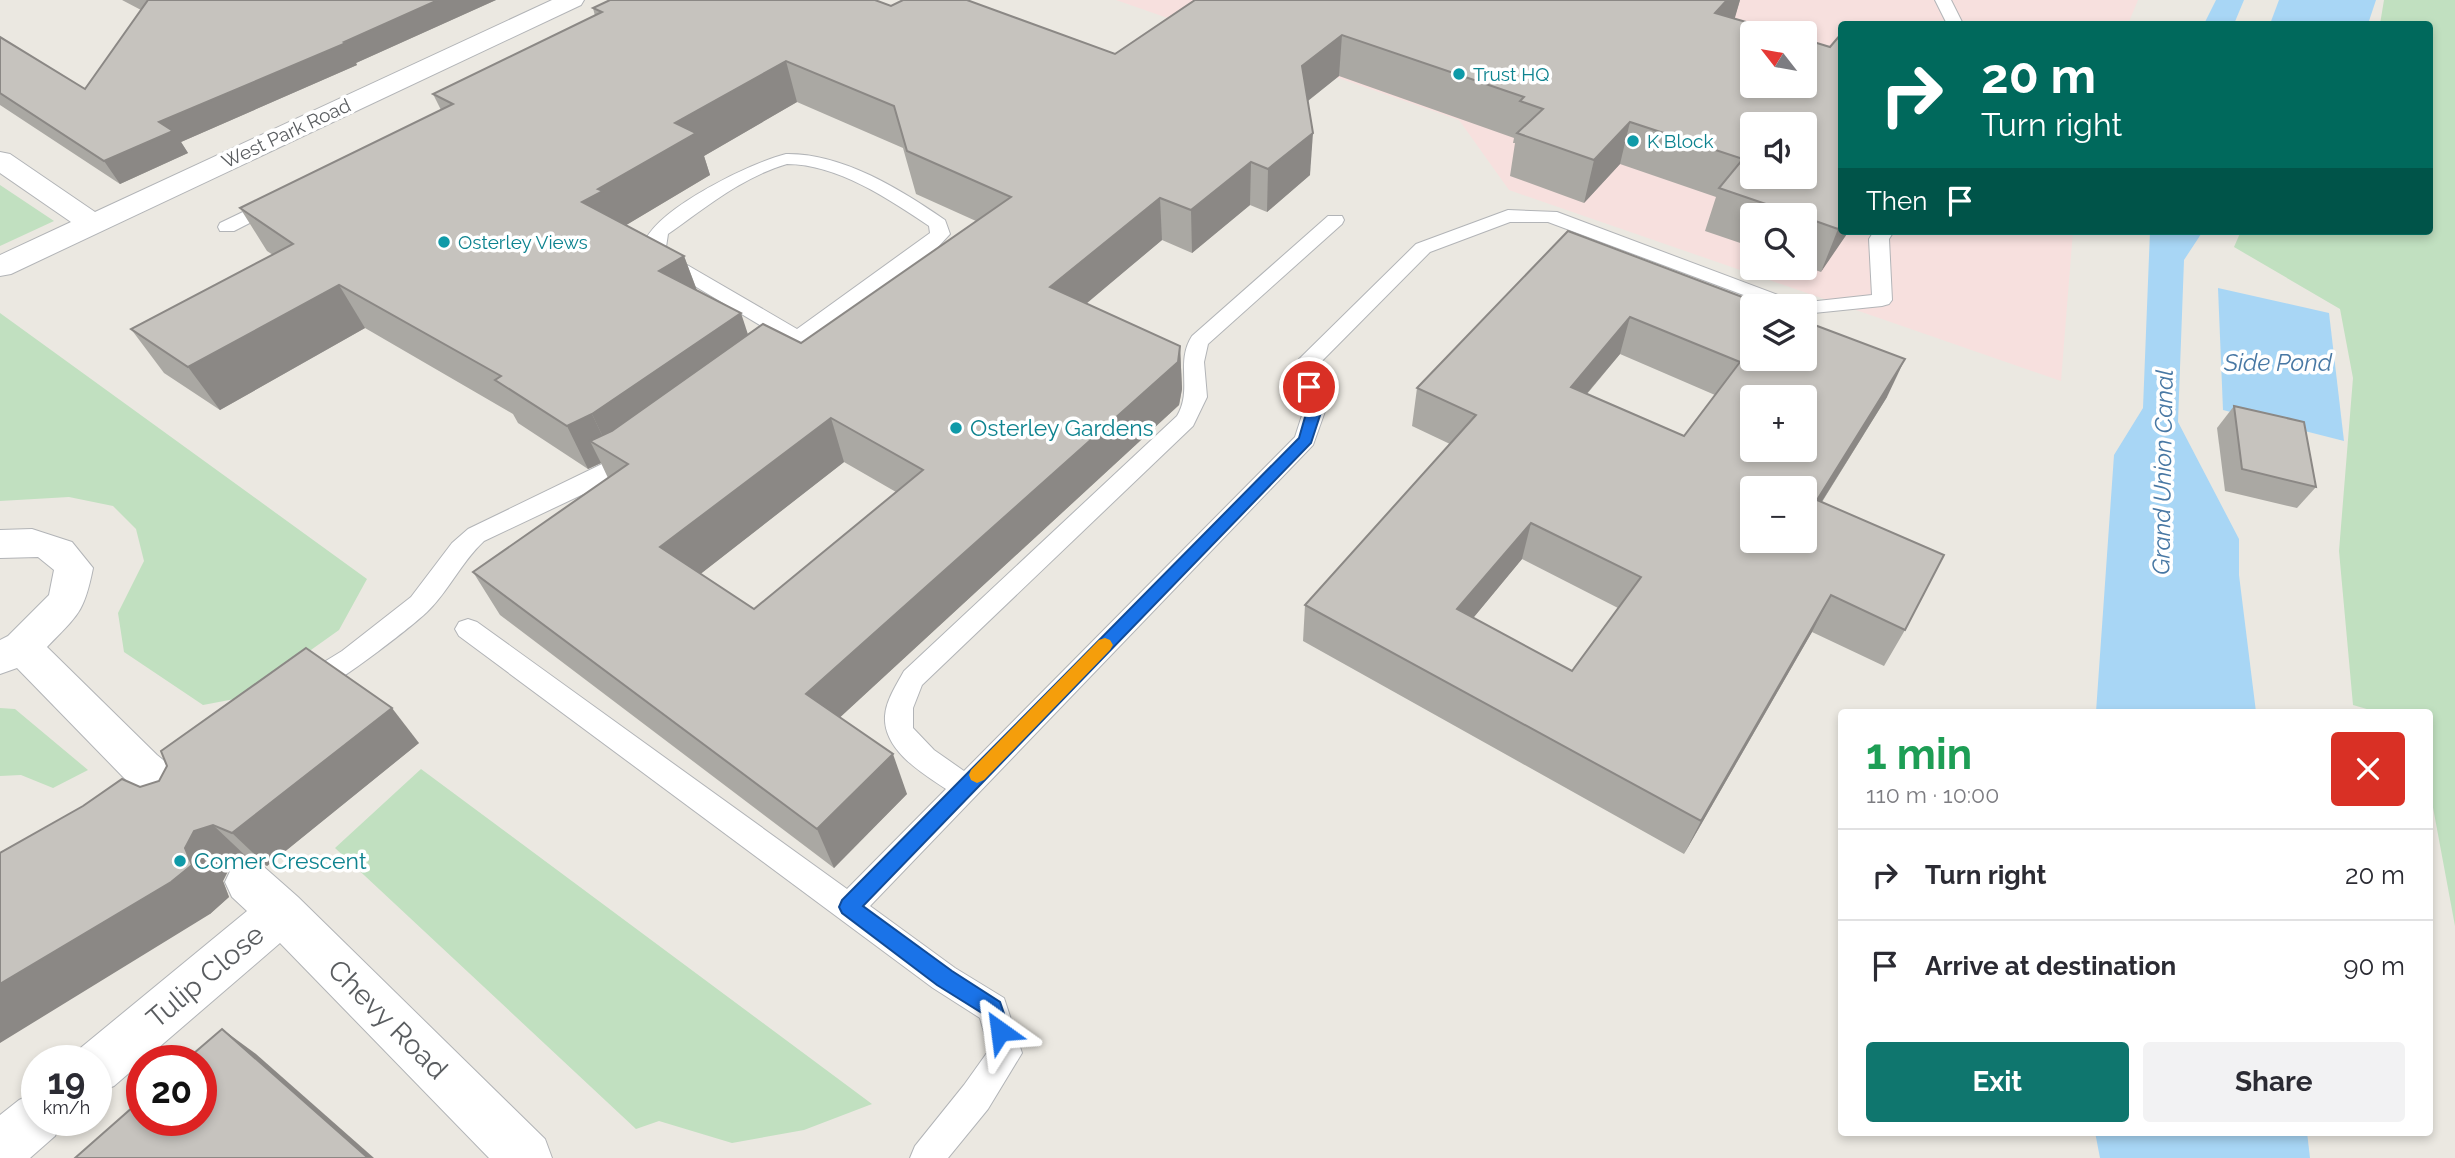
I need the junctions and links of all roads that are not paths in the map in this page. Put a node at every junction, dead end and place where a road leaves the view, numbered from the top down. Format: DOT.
graph roads {
  1 [pos="572,0"];
  2 [pos="1943,0"];
  3 [pos="1954,21"];
  4 [pos="0,160"];
  5 [pos="289,196"];
  6 [pos="1335,220"];
  7 [pos="92,223"];
  8 [pos="227,227"];
  9 [pos="1882,235"];
  10 [pos="0,267"];
  11 [pos="1759,294"];
  12 [pos="1817,307"];
  13 [pos="798,339"];
  14 [pos="754,371"];
  15 [pos="655,442"];
  16 [pos="0,544"];
  17 [pos="468,629"];
  18 [pos="11,652"];
  19 [pos="282,701"];
  20 [pos="155,779"];
  21 [pos="966,787"];
  22 [pos="264,897"];
  23 [pos="849,907"];
  24 [pos="112,1052"];
  25 [pos="21,1131"];
  26 [pos="0,1149"];
  27 [pos="526,1158"];
  28 [pos="927,1158"];
  1 -- 7 [label="street, West Park Road"];
  2 -- 3 [label="lane"];
  4 -- 7 [label="street"];
  5 -- 8 [label="lane"];
  6 -- 21 [label="lane"];
  7 -- 10 [label="street, West Park Road"];
  9 -- 12 [label="lane"];
  11 -- 21 [label="lane"];
  13 -- 13 [label="lane"];
  13 -- 14 [label="lane"];
  15 -- 19 [label="lane"];
  16 -- 18 [label="street"];
  17 -- 23 [label="lane"];
  18 -- 20 [label="street"];
  21 -- 23 [label="lane"];
  22 -- 24 [label="street, Tulip Close"];
  22 -- 27 [label="street, Chevy Road"];
  23 -- 28 [label="lane"];
  25 -- 26 [label="street"];
}
